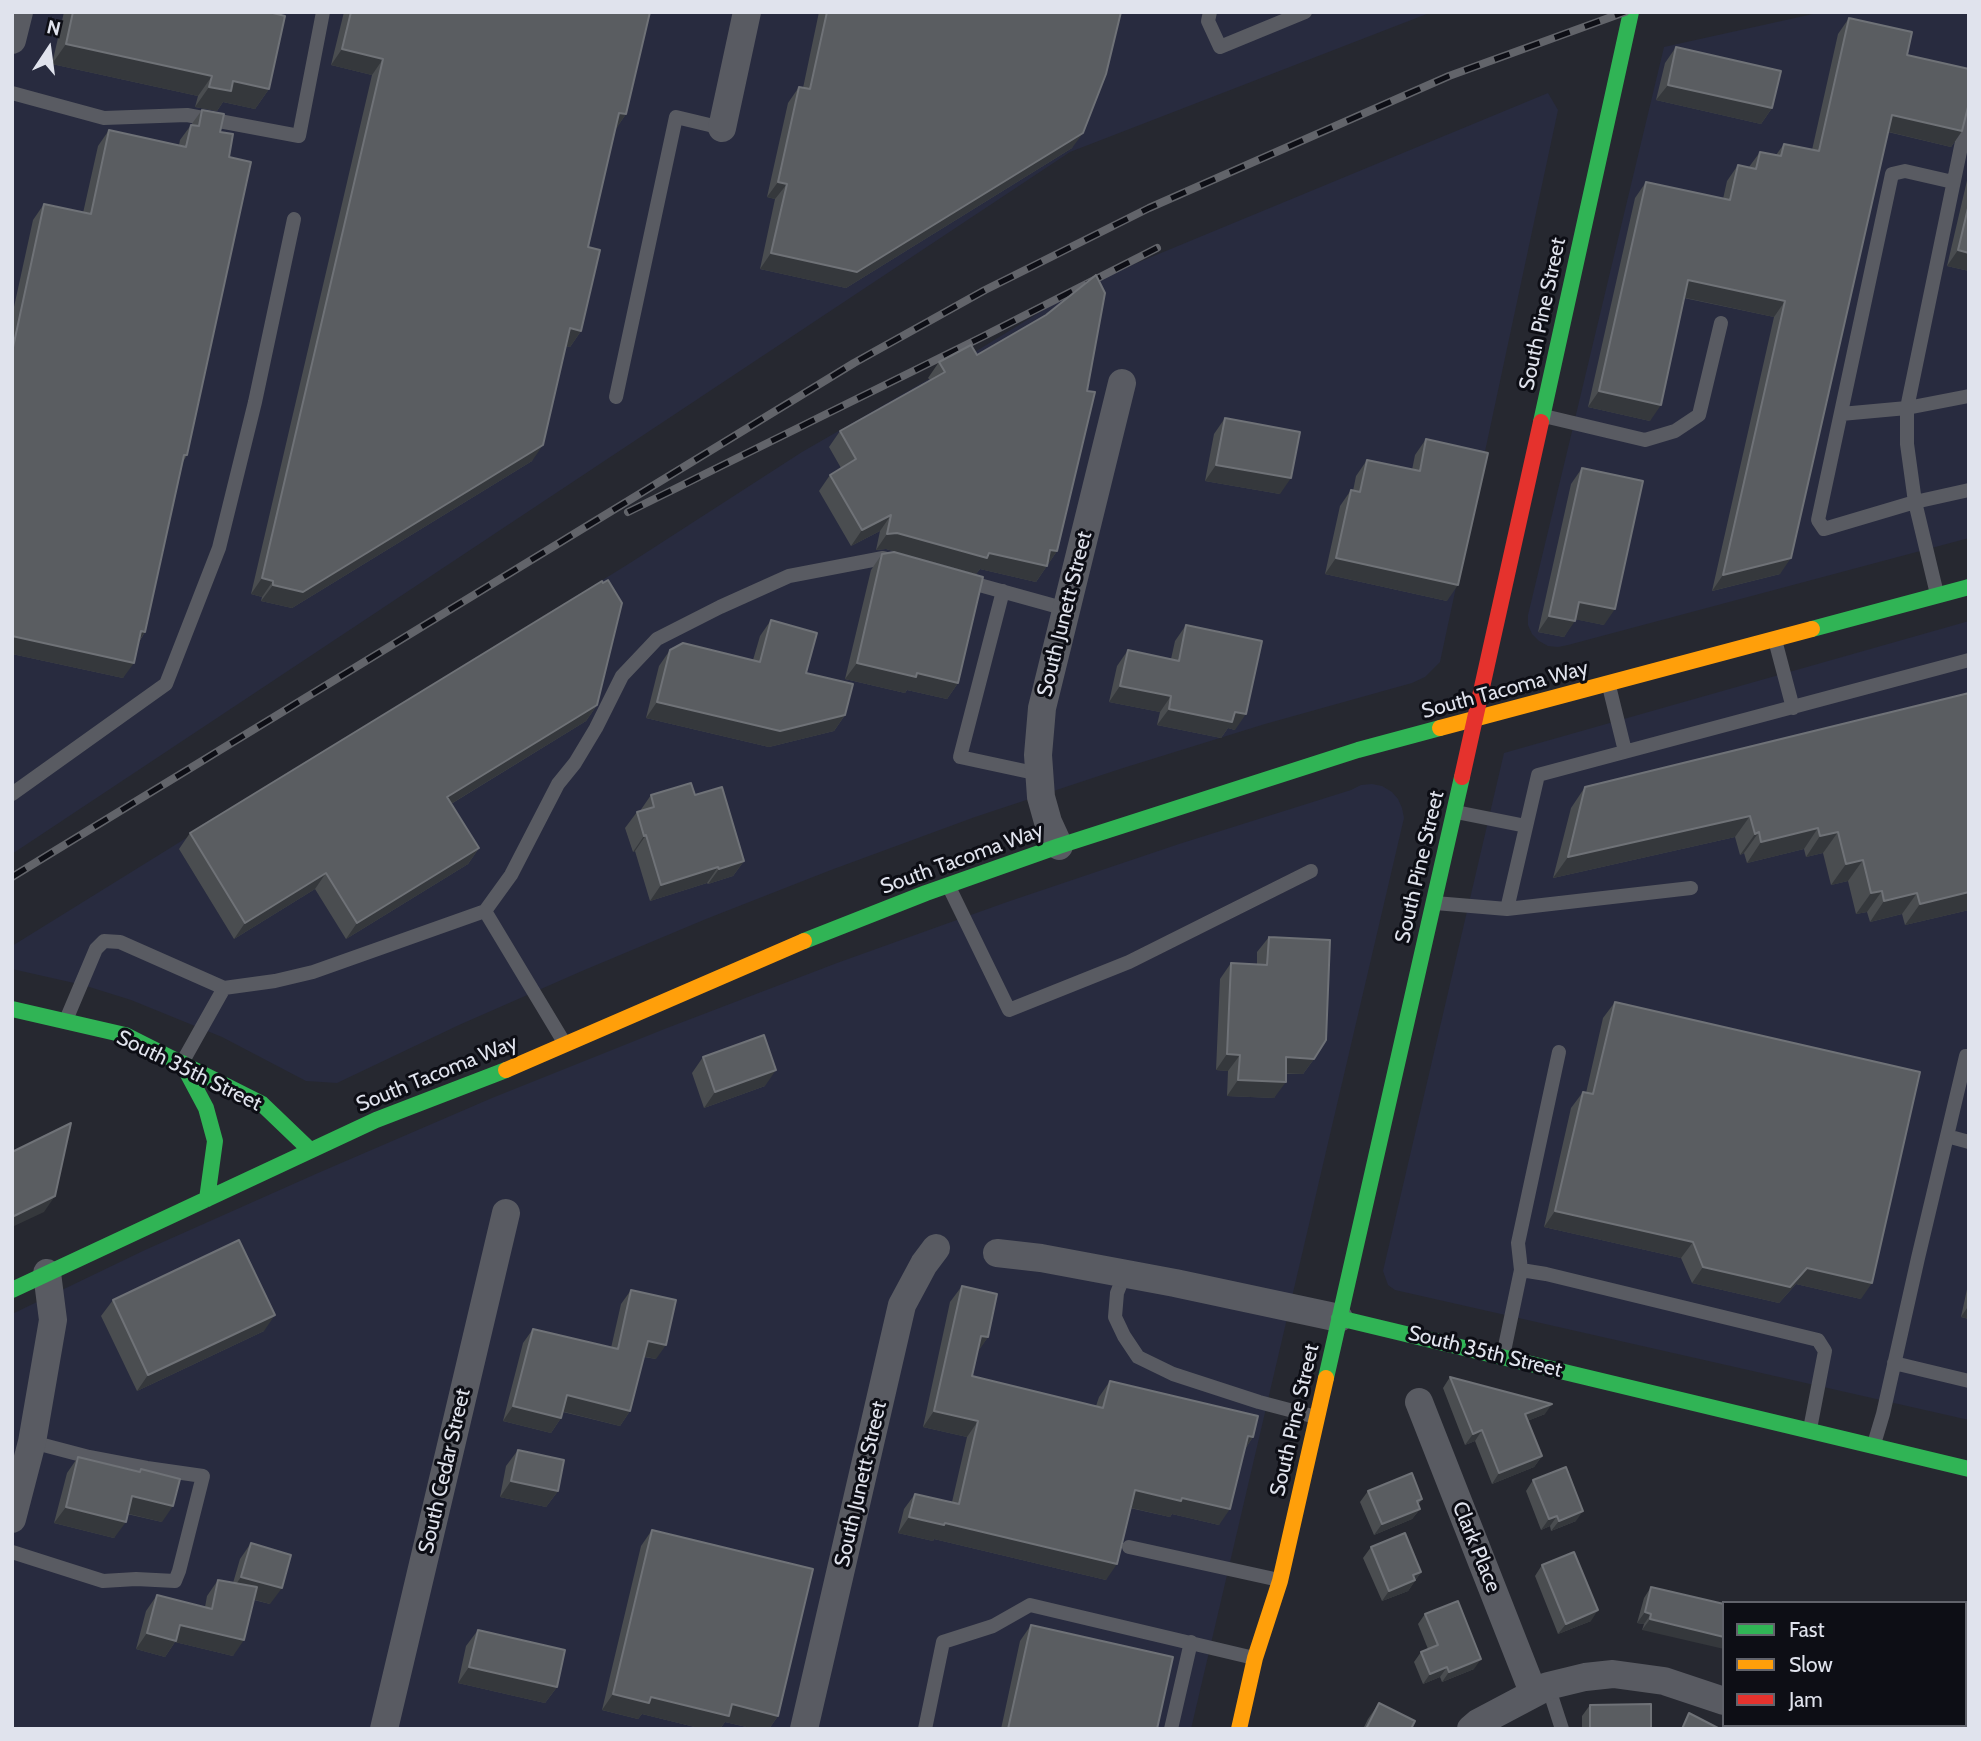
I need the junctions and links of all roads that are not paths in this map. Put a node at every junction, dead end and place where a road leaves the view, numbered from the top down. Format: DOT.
graph roads {
  1 [pos="19,12"];
  2 [pos="323,12"];
  3 [pos="747,12"];
  4 [pos="1210,12"];
  5 [pos="1305,12"];
  6 [pos="1631,12"];
  7 [pos="12,40"];
  8 [pos="12,93"];
  9 [pos="1969,108"];
  10 [pos="722,128"];
  11 [pos="1953,182"];
  12 [pos="294,219"];
  13 [pos="1721,323"];
  14 [pos="1122,383"];
  15 [pos="1969,396"];
  16 [pos="615,397"];
  17 [pos="1907,408"];
  18 [pos="1841,414"];
  19 [pos="1542,416"];
  20 [pos="1969,489"];
  21 [pos="1915,502"];
  22 [pos="908,565"];
  23 [pos="946,576"];
  24 [pos="1969,587"];
  25 [pos="1003,591"];
  26 [pos="1937,595"];
  27 [pos="1066,609"];
  28 [pos="1775,639"];
  29 [pos="1969,660"];
  30 [pos="1609,684"];
  31 [pos="1793,708"];
  32 [pos="1475,720"];
  33 [pos="1625,751"];
  34 [pos="1039,774"];
  35 [pos="12,794"];
  36 [pos="1454,811"];
  37 [pos="1526,826"];
  38 [pos="1059,846"];
  39 [pos="1311,871"];
  40 [pos="948,886"];
  41 [pos="1691,888"];
  42 [pos="1434,903"];
  43 [pos="1507,909"];
  44 [pos="485,911"];
  45 [pos="224,988"];
  46 [pos="12,1009"];
  47 [pos="66,1021"];
  48 [pos="565,1045"];
  49 [pos="1559,1052"];
  50 [pos="1969,1056"];
  51 [pos="182,1063"];
  52 [pos="1947,1136"];
  53 [pos="1969,1142"];
  54 [pos="310,1150"];
  55 [pos="208,1199"];
  56 [pos="506,1213"];
  57 [pos="936,1248"];
  58 [pos="997,1254"];
  59 [pos="1521,1270"];
  60 [pos="47,1273"];
  61 [pos="1125,1273"];
  62 [pos="12,1290"];
  63 [pos="1339,1318"];
  64 [pos="1502,1357"];
  65 [pos="1894,1363"];
  66 [pos="1969,1381"];
  67 [pos="1419,1402"];
  68 [pos="1317,1417"];
  69 [pos="1810,1430"];
  70 [pos="32,1442"];
  71 [pos="1874,1446"];
  72 [pos="1969,1469"];
  73 [pos="12,1519"];
  74 [pos="1129,1547"];
  75 [pos="12,1552"];
  76 [pos="1280,1581"];
  77 [pos="1191,1642"];
  78 [pos="1255,1658"];
  79 [pos="1541,1689"];
  80 [pos="1722,1700"];
  81 [pos="384,1729"];
  82 [pos="804,1729"];
  83 [pos="925,1729"];
  84 [pos="1171,1729"];
  85 [pos="1239,1729"];
  86 [pos="1471,1729"];
  87 [pos="1562,1729"];
  1 -- 7 [label="street"];
  2 -- 8 [label="lane"];
  3 -- 10 [label="street"];
  4 -- 5 [label="lane"];
  6 -- 19 [label="main road, South Pine Street"];
  9 -- 11 [label="lane"];
  10 -- 16 [label="lane"];
  11 -- 17 [label="lane"];
  11 -- 18 [label="lane"];
  12 -- 35 [label="lane"];
  13 -- 19 [label="lane"];
  14 -- 27 [label="street, South Junett Street"];
  15 -- 17 [label="lane"];
  17 -- 18 [label="lane"];
  17 -- 21 [label="lane"];
  18 -- 21 [label="lane"];
  19 -- 32 [label="main road, South Pine Street"];
  20 -- 21 [label="lane"];
  21 -- 26 [label="lane"];
  22 -- 44 [label="lane"];
  23 -- 25 [label="lane"];
  24 -- 26 [label="main road, South Tacoma Way"];
  25 -- 27 [label="lane"];
  25 -- 34 [label="lane"];
  26 -- 28 [label="main road, South Tacoma Way"];
  27 -- 34 [label="street, South Junett Street"];
  28 -- 30 [label="main road, South Tacoma Way"];
  28 -- 31 [label="lane"];
  29 -- 31 [label="lane"];
  30 -- 32 [label="main road, South Tacoma Way"];
  30 -- 33 [label="lane"];
  31 -- 33 [label="lane"];
  32 -- 36 [label="main road, South Pine Street"];
  32 -- 38 [label="main road, South Tacoma Way"];
  33 -- 37 [label="lane"];
  34 -- 38 [label="street, South Junett Street"];
  36 -- 37 [label="lane"];
  36 -- 42 [label="main road, South Pine Street"];
  37 -- 43 [label="lane"];
  38 -- 40 [label="main road, South Tacoma Way"];
  39 -- 40 [label="lane"];
  40 -- 48 [label="main road, South Tacoma Way"];
  41 -- 43 [label="lane"];
  42 -- 43 [label="lane"];
  42 -- 63 [label="main road, South Pine Street"];
  44 -- 45 [label="lane"];
  44 -- 48 [label="lane"];
  45 -- 47 [label="lane"];
  45 -- 51 [label="lane"];
  46 -- 47 [label="main road, South 35th Street"];
  47 -- 51 [label="main road, South 35th Street"];
  48 -- 54 [label="main road, South Tacoma Way"];
  49 -- 59 [label="lane"];
  50 -- 52 [label="lane"];
  51 -- 54 [label="main road, South 35th Street"];
  51 -- 55 [label="main road"];
  52 -- 53 [label="lane"];
  52 -- 65 [label="lane"];
  54 -- 55 [label="main road, South Tacoma Way"];
  55 -- 60 [label="main road, South Tacoma Way"];
  56 -- 81 [label="street, South Cedar Street"];
  57 -- 82 [label="street, South Junett Street"];
  58 -- 61 [label="street, South 35th Street"];
  59 -- 64 [label="lane"];
  59 -- 69 [label="lane"];
  60 -- 62 [label="main road, South Tacoma Way"];
  60 -- 70 [label="street"];
  61 -- 63 [label="street, South 35th Street"];
  61 -- 68 [label="lane"];
  63 -- 64 [label="main road, South 35th Street"];
  63 -- 68 [label="main road, South Pine Street"];
  64 -- 69 [label="main road, South 35th Street"];
  65 -- 66 [label="lane"];
  65 -- 71 [label="lane"];
  67 -- 79 [label="street, Clark Place"];
  68 -- 76 [label="main road, South Pine Street"];
  69 -- 71 [label="main road, South 35th Street"];
  70 -- 73 [label="street"];
  70 -- 75 [label="lane"];
  71 -- 72 [label="main road, South 35th Street"];
  74 -- 76 [label="lane"];
  76 -- 78 [label="main road, South Pine Street"];
  77 -- 78 [label="lane"];
  77 -- 83 [label="lane"];
  77 -- 84 [label="lane"];
  78 -- 85 [label="main road, South Pine Street"];
  79 -- 80 [label="street"];
  79 -- 86 [label="street"];
  79 -- 87 [label="lane"];
}
